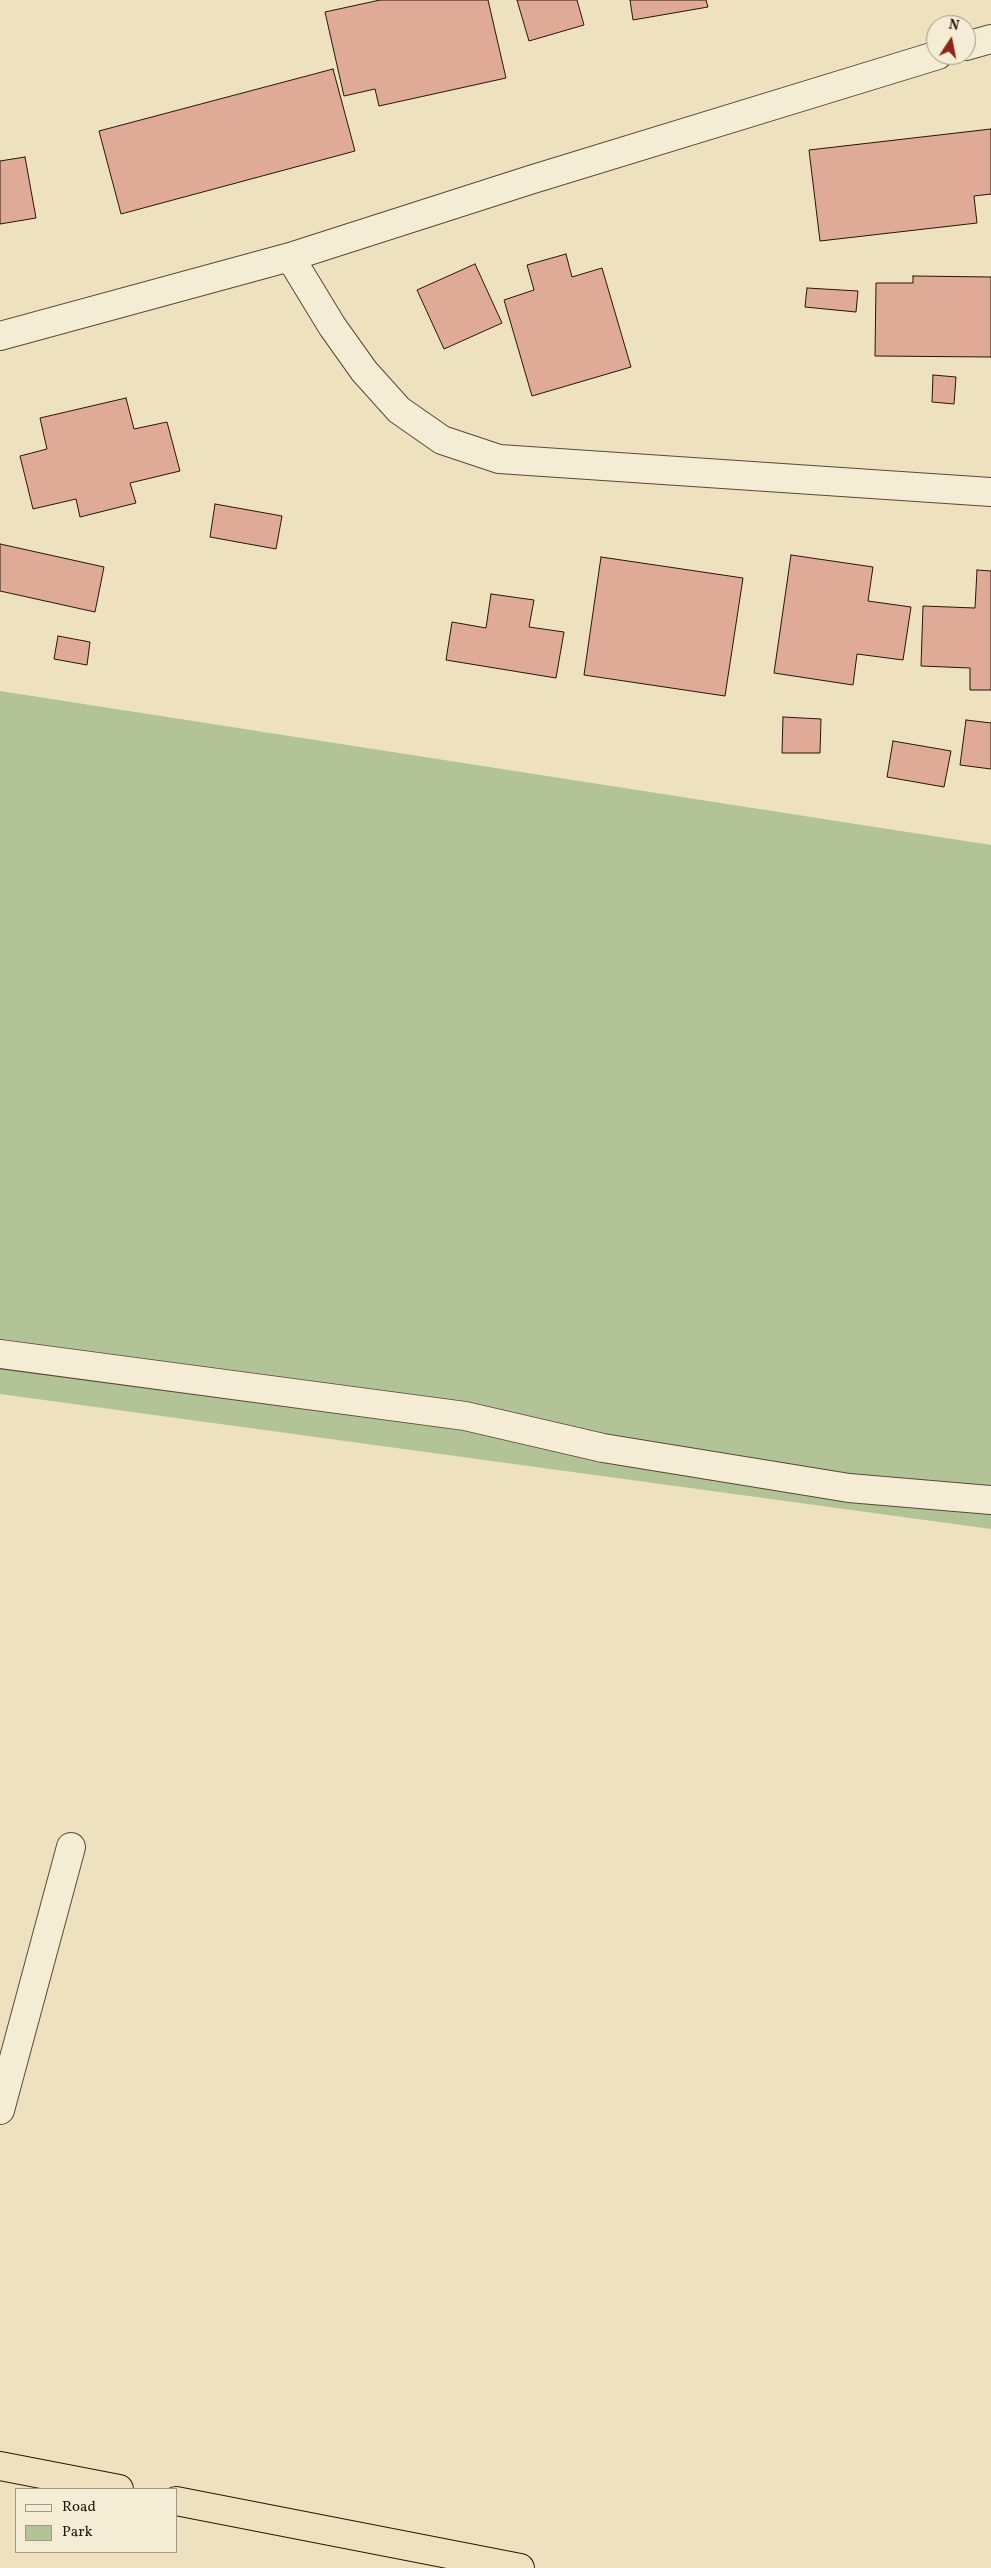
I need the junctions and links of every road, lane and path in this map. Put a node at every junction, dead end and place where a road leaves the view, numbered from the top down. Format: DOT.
graph roads {
  1 [pos="991,39"];
  2 [pos="976,43"];
  3 [pos="926,59"];
  4 [pos="290,257"];
  5 [pos="0,336"];
  6 [pos="991,492"];
  7 [pos="0,1354"];
  8 [pos="991,1500"];
  9 [pos="71,1846"];
  10 [pos="0,2110"];
  11 [pos="0,2466"];
  12 [pos="114,2488"];
  13 [pos="178,2500"];
  14 [pos="520,2568"];
  1 -- 2 [label="street"];
  3 -- 4 [label="street"];
  4 -- 5 [label="street"];
  4 -- 6 [label="street"];
  7 -- 8 [label="street"];
  9 -- 10 [label="street"];
  11 -- 12 [label="highway"];
  13 -- 14 [label="highway"];
}
